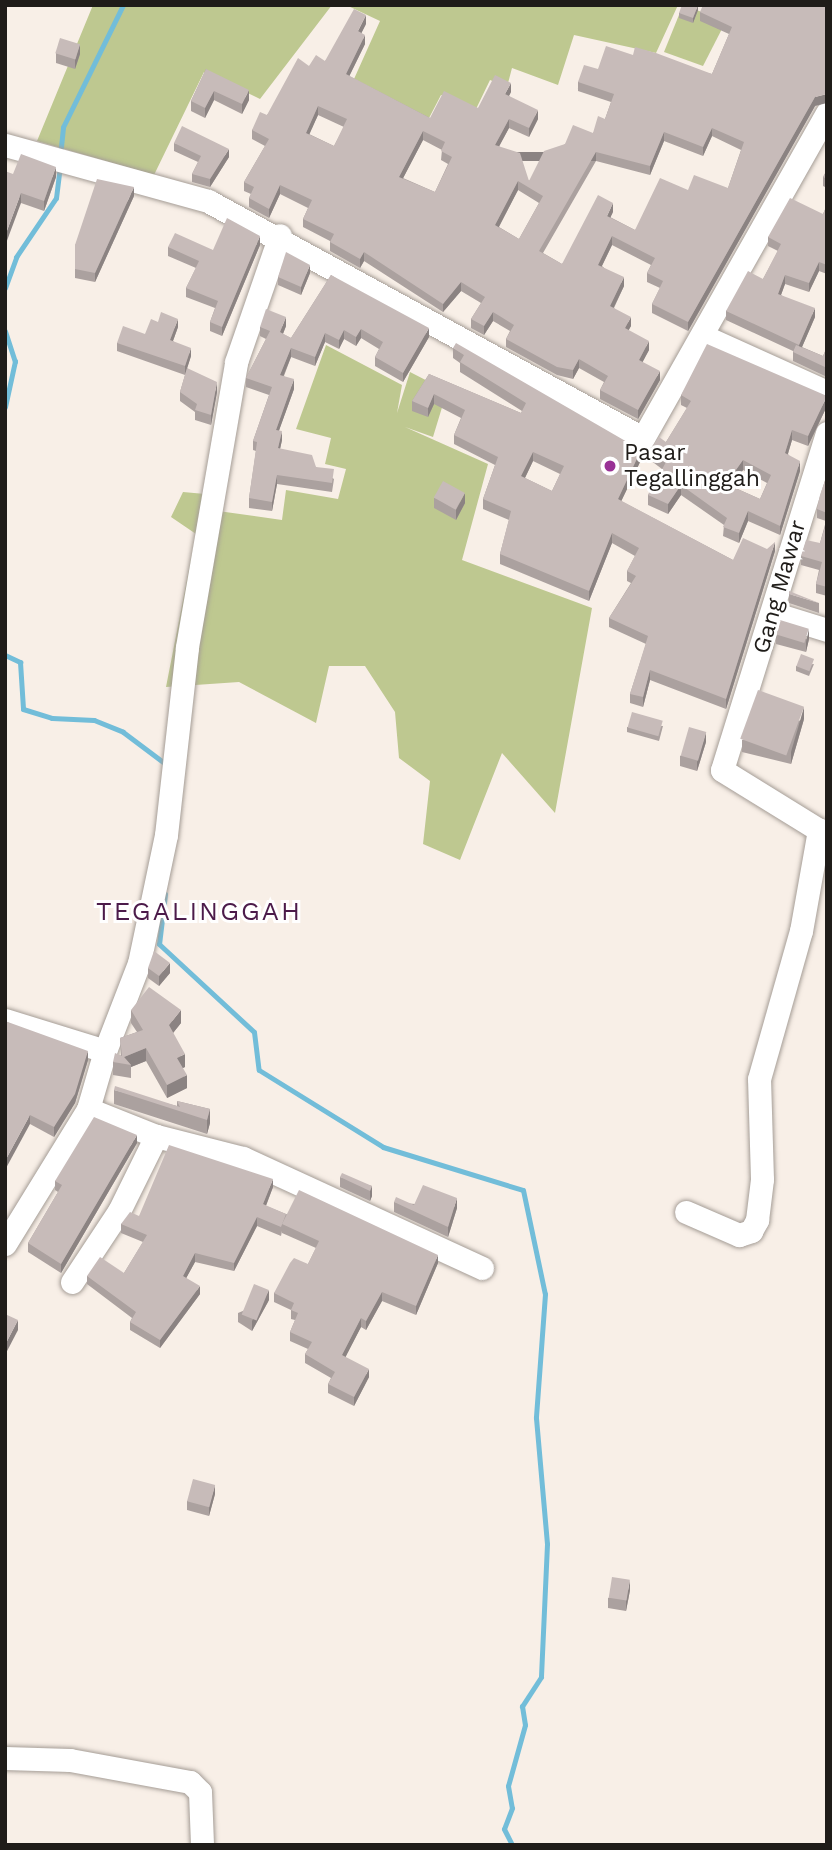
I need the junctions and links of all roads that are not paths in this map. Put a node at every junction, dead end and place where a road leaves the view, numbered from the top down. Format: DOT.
graph roads {
  1 [pos="827,113"];
  2 [pos="5,145"];
  3 [pos="280,235"];
  4 [pos="703,336"];
  5 [pos="827,392"];
  6 [pos="827,433"];
  7 [pos="772,612"];
  8 [pos="827,630"];
  9 [pos="5,1020"];
  10 [pos="105,1051"];
  11 [pos="88,1109"];
  12 [pos="156,1136"];
  13 [pos="686,1212"];
  14 [pos="5,1244"];
  15 [pos="482,1268"];
  16 [pos="72,1282"];
  17 [pos="5,1759"];
  18 [pos="202,1845"];
  1 -- 4 [label="street"];
  2 -- 3 [label="street"];
  3 -- 4 [label="street"];
  3 -- 10 [label="street"];
  4 -- 5 [label="street"];
  6 -- 7 [label="street, Gang Mawar"];
  7 -- 8 [label="street"];
  7 -- 13 [label="street, Gang Mawar"];
  9 -- 10 [label="street"];
  10 -- 11 [label="street"];
  11 -- 12 [label="street"];
  11 -- 14 [label="street"];
  12 -- 15 [label="street"];
  12 -- 16 [label="street"];
  17 -- 18 [label="street"];
}
